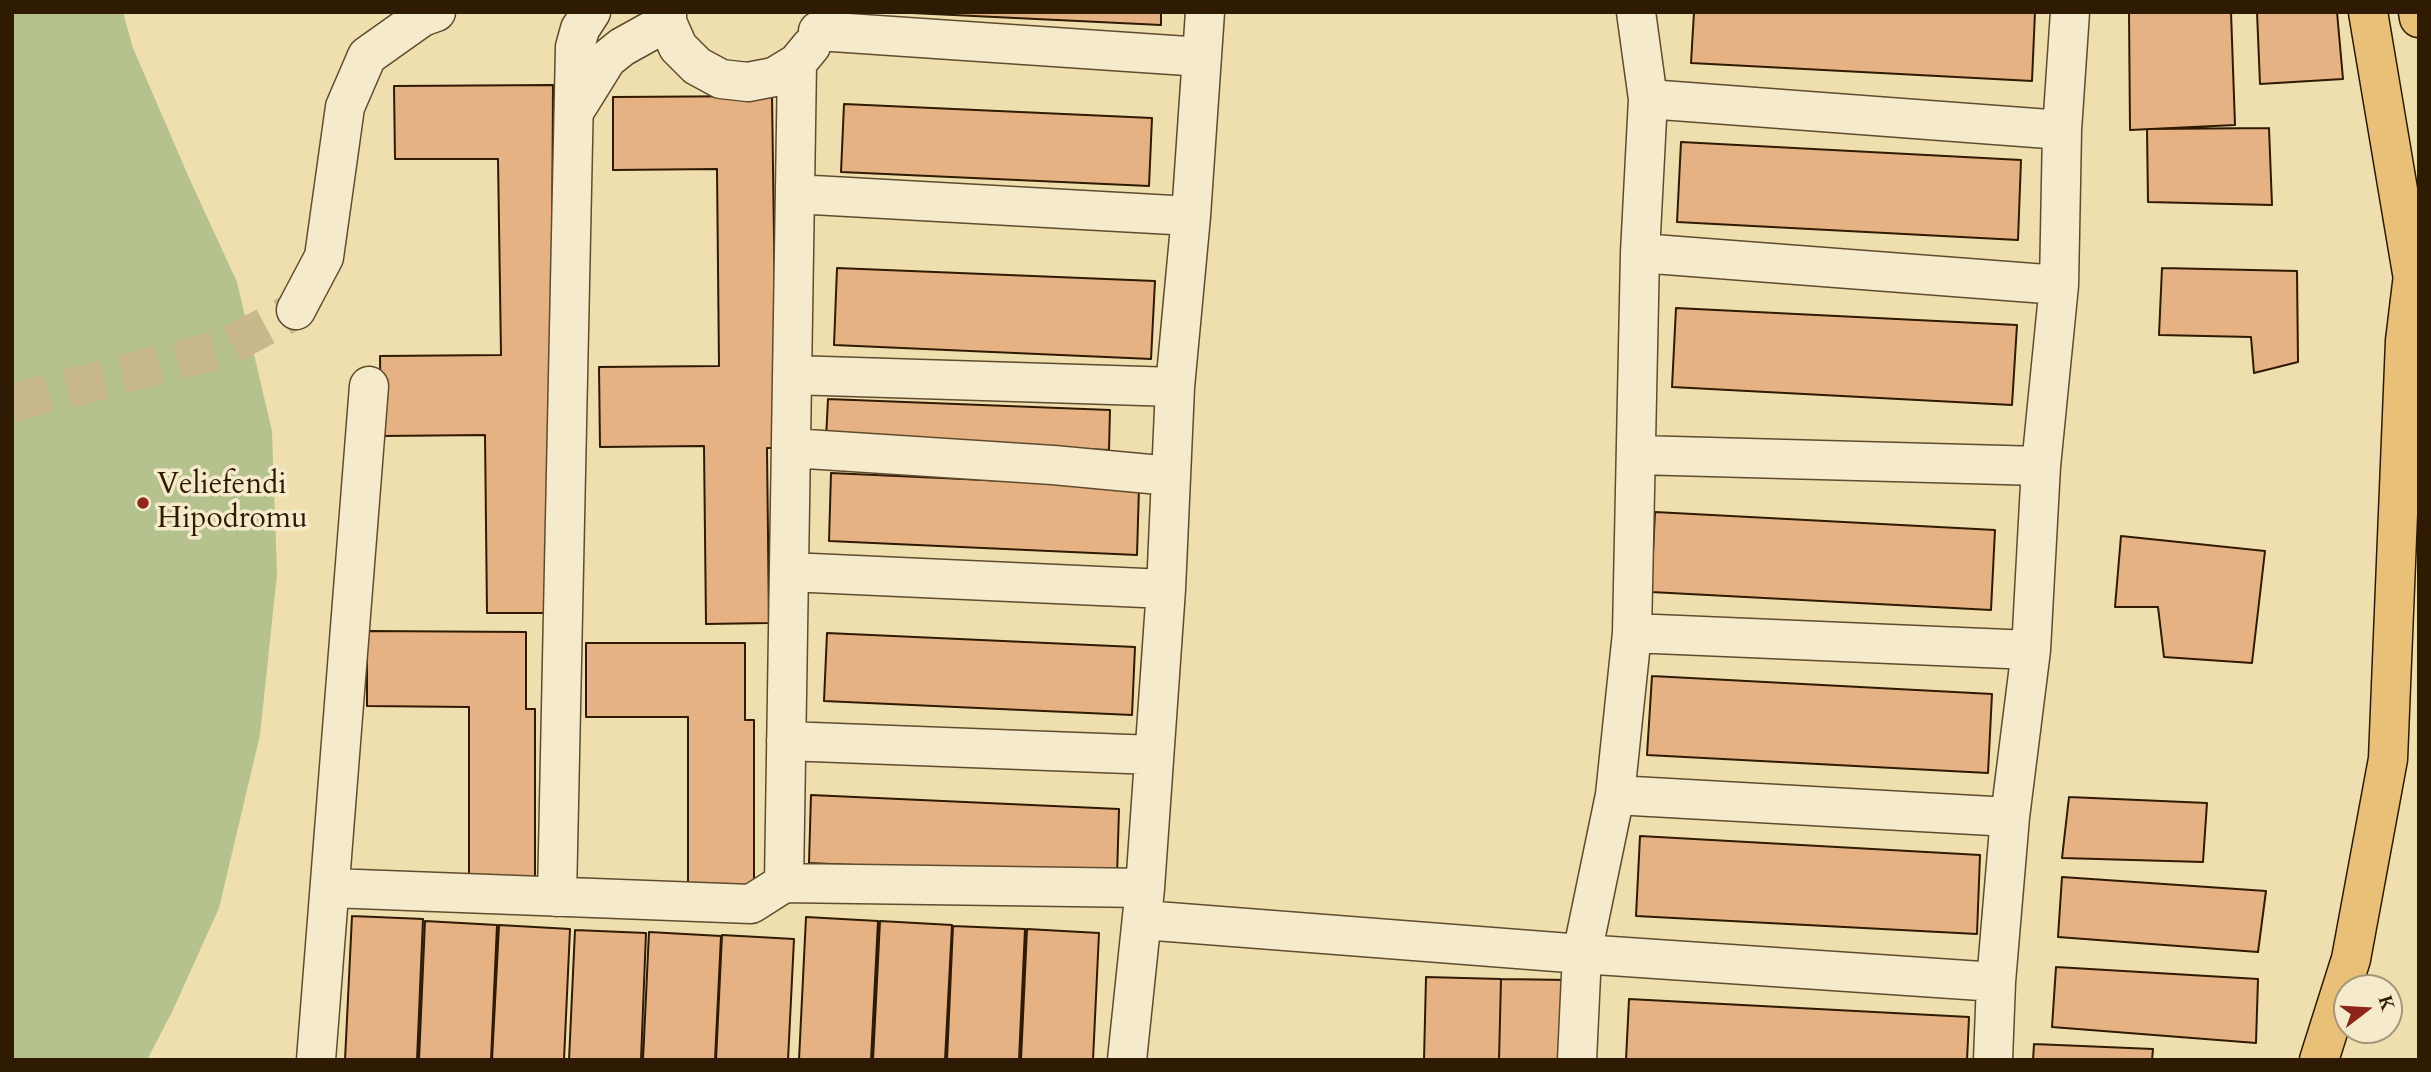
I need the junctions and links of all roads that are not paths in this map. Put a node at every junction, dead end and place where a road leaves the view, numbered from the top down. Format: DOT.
graph roads {
  1 [pos="436,12"];
  2 [pos="591,12"];
  3 [pos="1205,12"];
  4 [pos="1636,12"];
  5 [pos="2070,12"];
  6 [pos="2368,12"];
  7 [pos="2418,12"];
  8 [pos="667,17"];
  9 [pos="2419,18"];
  10 [pos="821,22"];
  11 [pos="1202,57"];
  12 [pos="797,63"];
  13 [pos="1648,99"];
  14 [pos="574,112"];
  15 [pos="2062,130"];
  16 [pos="795,194"];
  17 [pos="1191,216"];
  18 [pos="1640,253"];
  19 [pos="2417,263"];
  20 [pos="2059,285"];
  21 [pos="296,310"];
  22 [pos="792,375"];
  23 [pos="369,386"];
  24 [pos="1175,387"];
  25 [pos="791,448"];
  26 [pos="1637,454"];
  27 [pos="2041,466"];
  28 [pos="1171,476"];
  29 [pos="789,572"];
  30 [pos="1166,589"];
  31 [pos="1632,633"];
  32 [pos="2031,650"];
  33 [pos="786,741"];
  34 [pos="1154,755"];
  35 [pos="1615,795"];
  36 [pos="2010,817"];
  37 [pos="783,883"];
  38 [pos="331,888"];
  39 [pos="557,897"];
  40 [pos="1144,904"];
  41 [pos="1582,954"];
  42 [pos="1996,982"];
  43 [pos="316,1060"];
  44 [pos="1127,1060"];
  45 [pos="1577,1060"];
  46 [pos="1993,1060"];
  47 [pos="2319,1060"];
  1 -- 21 [label="lane"];
  2 -- 14 [label="lane"];
  3 -- 11 [label="lane"];
  4 -- 13 [label="lane"];
  5 -- 15 [label="lane"];
  6 -- 19 [label="main road"];
  7 -- 9 [label="main road"];
  8 -- 12 [label="lane"];
  8 -- 14 [label="lane"];
  10 -- 11 [label="lane"];
  10 -- 12 [label="lane"];
  11 -- 17 [label="lane"];
  12 -- 16 [label="lane"];
  13 -- 15 [label="lane"];
  13 -- 18 [label="lane"];
  14 -- 39 [label="lane"];
  15 -- 20 [label="lane"];
  16 -- 17 [label="lane"];
  16 -- 22 [label="lane"];
  17 -- 24 [label="lane"];
  18 -- 20 [label="lane"];
  18 -- 26 [label="lane"];
  19 -- 47 [label="main road"];
  20 -- 27 [label="lane"];
  22 -- 24 [label="lane"];
  22 -- 25 [label="lane"];
  23 -- 38 [label="lane"];
  24 -- 28 [label="lane"];
  25 -- 28 [label="lane"];
  25 -- 29 [label="lane"];
  26 -- 27 [label="lane"];
  26 -- 31 [label="lane"];
  27 -- 32 [label="lane"];
  28 -- 30 [label="lane"];
  29 -- 30 [label="lane"];
  29 -- 33 [label="lane"];
  30 -- 34 [label="lane"];
  31 -- 32 [label="lane"];
  31 -- 35 [label="lane"];
  32 -- 36 [label="lane"];
  33 -- 34 [label="lane"];
  33 -- 37 [label="lane"];
  34 -- 40 [label="lane"];
  35 -- 36 [label="lane"];
  35 -- 41 [label="lane"];
  36 -- 42 [label="lane"];
  37 -- 39 [label="lane"];
  37 -- 40 [label="lane"];
  38 -- 39 [label="lane"];
  38 -- 43 [label="lane"];
  40 -- 41 [label="lane"];
  40 -- 44 [label="lane"];
  41 -- 42 [label="lane"];
  41 -- 45 [label="lane"];
  42 -- 46 [label="lane"];
}
